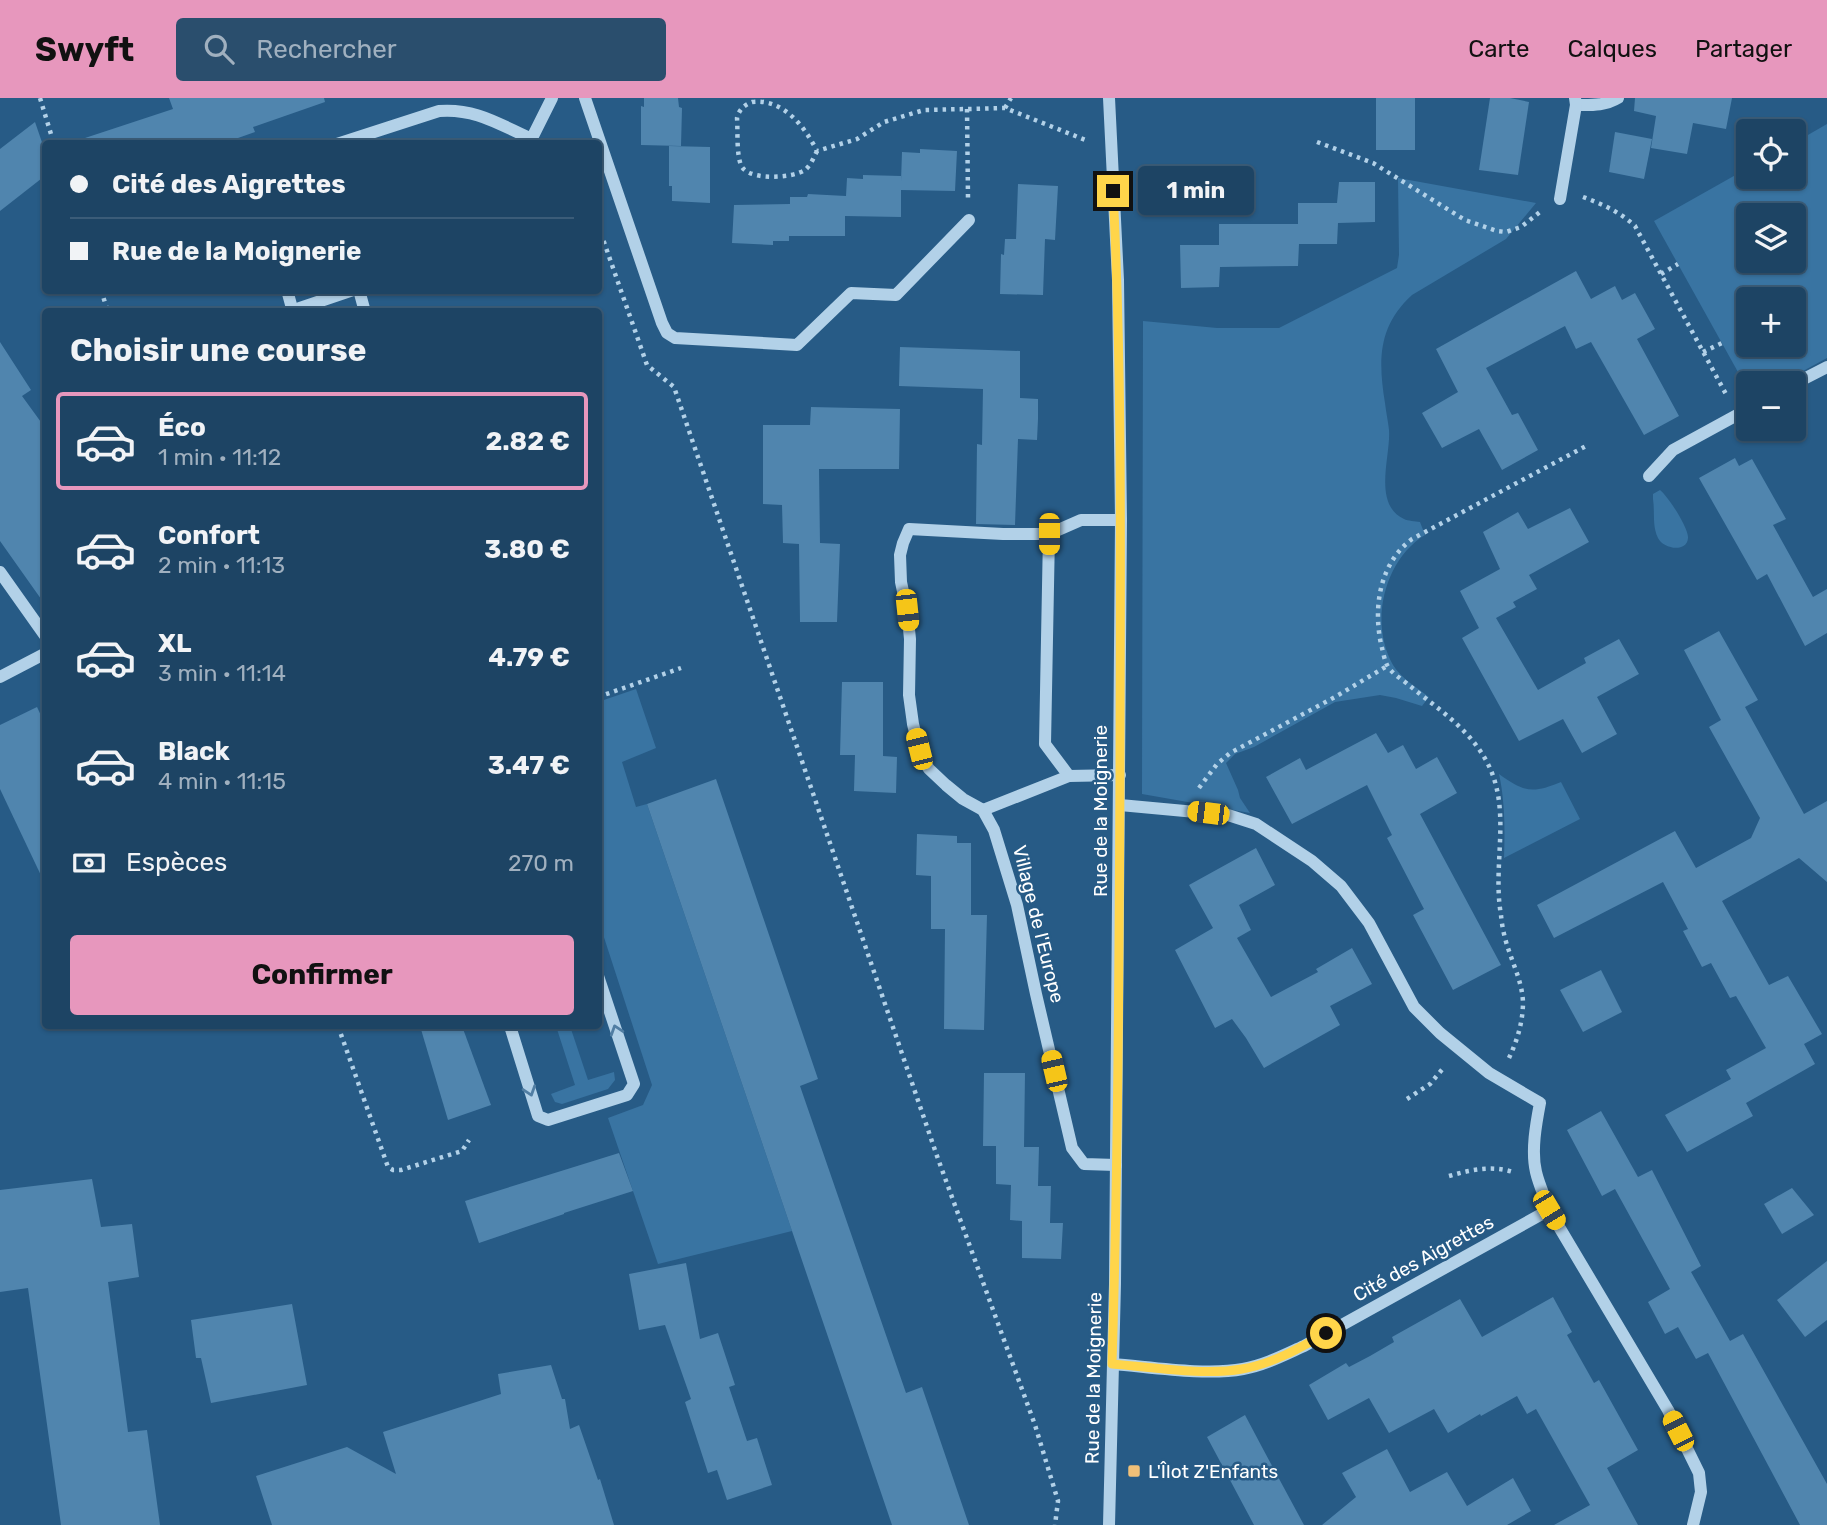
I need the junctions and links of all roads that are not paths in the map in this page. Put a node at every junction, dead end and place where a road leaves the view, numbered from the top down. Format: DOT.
graph roads {
  1 [pos="552,98"];
  2 [pos="585,98"];
  3 [pos="1108,98"];
  4 [pos="1618,98"];
  5 [pos="1575,101"];
  6 [pos="349,140"];
  7 [pos="529,140"];
  8 [pos="531,140"];
  9 [pos="599,140"];
  10 [pos="602,148"];
  11 [pos="1560,199"];
  12 [pos="969,220"];
  13 [pos="330,294"];
  14 [pos="300,308"];
  15 [pos="1827,367"];
  16 [pos="1806,378"];
  17 [pos="1736,416"];
  18 [pos="1649,476"];
  19 [pos="1121,520"];
  20 [pos="1049,534"];
  21 [pos="0,572"];
  22 [pos="42,631"];
  23 [pos="42,655"];
  24 [pos="0,677"];
  25 [pos="1120,775"];
  26 [pos="1069,776"];
  27 [pos="1120,806"];
  28 [pos="983,810"];
  29 [pos="602,988"];
  30 [pos="511,1029"];
  31 [pos="1116,1165"];
  32 [pos="1549,1210"];
  33 [pos="1112,1364"];
  34 [pos="1109,1525"];
  35 [pos="1693,1525"];
  1 -- 8 [label="street"];
  2 -- 9 [label="street"];
  3 -- 19 [label="street, Rue de la Moignerie"];
  4 -- 5 [label="street"];
  5 -- 11 [label="street"];
  6 -- 7 [label="street"];
  10 -- 12 [label="street"];
  13 -- 14 [label="street"];
  15 -- 16 [label="street"];
  17 -- 18 [label="street"];
  19 -- 20 [label="street"];
  19 -- 25 [label="street, Rue de la Moignerie"];
  20 -- 26 [label="street"];
  20 -- 28 [label="street"];
  21 -- 22 [label="street"];
  23 -- 24 [label="street"];
  25 -- 26 [label="street"];
  25 -- 27 [label="street, Rue de la Moignerie"];
  26 -- 28 [label="street"];
  27 -- 31 [label="street, Rue de la Moignerie"];
  27 -- 32 [label="street"];
  28 -- 31 [label="street, Village de l'Europe"];
  30 -- 29 [label="street, one-way"];
  31 -- 33 [label="street, Rue de la Moignerie"];
  32 -- 33 [label="street, Cité des Aigrettes"];
  32 -- 35 [label="street"];
  33 -- 34 [label="street, Rue de la Moignerie"];
}
